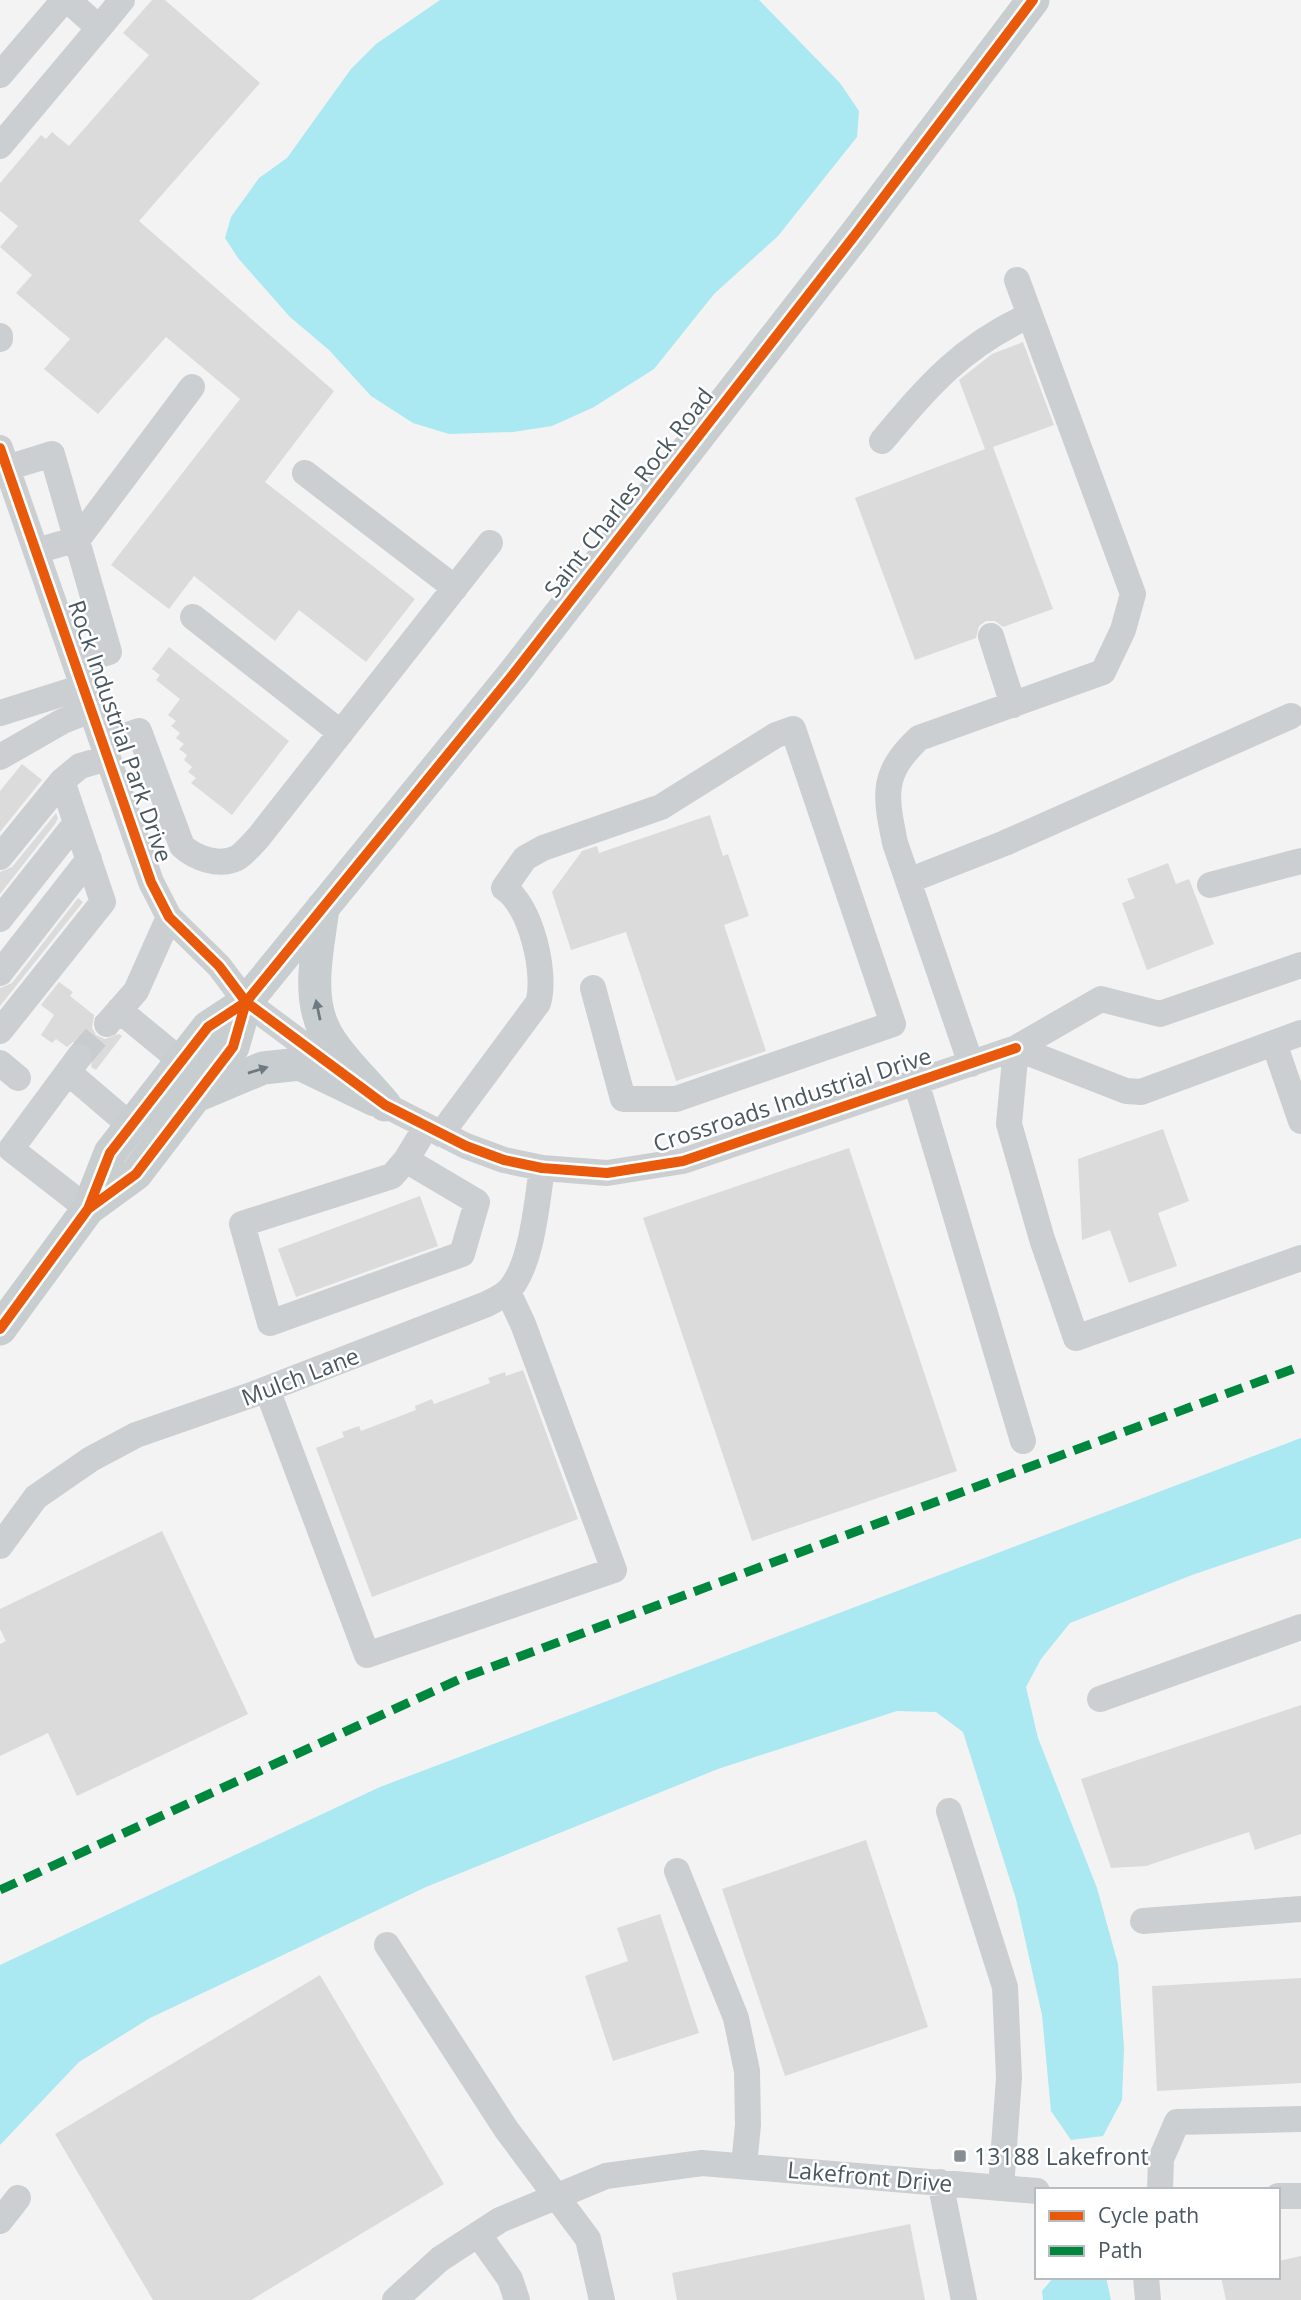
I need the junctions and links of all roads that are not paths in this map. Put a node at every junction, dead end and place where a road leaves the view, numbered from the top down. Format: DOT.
graph roads {
  1 [pos="66,0"];
  2 [pos="122,0"];
  3 [pos="1033,0"];
  4 [pos="99,28"];
  5 [pos="5,69"];
  6 [pos="44,93"];
  7 [pos="0,146"];
  8 [pos="1017,280"];
  9 [pos="1030,315"];
  10 [pos="192,387"];
  11 [pos="882,440"];
  12 [pos="2,462"];
  13 [pos="305,473"];
  14 [pos="78,538"];
  15 [pos="490,543"];
  16 [pos="36,551"];
  17 [pos="455,588"];
  18 [pos="193,617"];
  19 [pos="991,636"];
  20 [pos="83,686"];
  21 [pos="1013,705"];
  22 [pos="0,713"];
  23 [pos="1291,716"];
  24 [pos="341,733"];
  25 [pos="105,750"];
  26 [pos="2,754"];
  27 [pos="62,781"];
  28 [pos="76,823"];
  29 [pos="0,857"];
  30 [pos="89,859"];
  31 [pos="1301,861"];
  32 [pos="908,881"];
  33 [pos="1210,885"];
  34 [pos="323,906"];
  35 [pos="169,917"];
  36 [pos="0,919"];
  37 [pos="1301,965"];
  38 [pos="0,973"];
  39 [pos="593,988"];
  40 [pos="9,1002"];
  41 [pos="246,1002"];
  42 [pos="0,1031"];
  43 [pos="1301,1033"];
  44 [pos="1274,1043"];
  45 [pos="1016,1048"];
  46 [pos="181,1061"];
  47 [pos="971,1063"];
  48 [pos="916,1082"];
  49 [pos="195,1096"];
  50 [pos="385,1105"];
  51 [pos="1301,1121"];
  52 [pos="131,1126"];
  53 [pos="434,1131"];
  54 [pos="406,1160"];
  55 [pos="542,1168"];
  56 [pos="89,1209"];
  57 [pos="1301,1258"];
  58 [pos="508,1292"];
  59 [pos="0,1329"];
  60 [pos="267,1388"];
  61 [pos="1023,1441"];
  62 [pos="0,1546"];
  63 [pos="1301,1627"];
  64 [pos="1100,1699"];
  65 [pos="949,1811"];
  66 [pos="677,1871"];
  67 [pos="1301,1909"];
  68 [pos="1143,1921"];
  69 [pos="387,1945"];
  70 [pos="1301,2119"];
  71 [pos="744,2165"];
  72 [pos="940,2182"];
  73 [pos="1001,2188"];
  74 [pos="1160,2188"];
  75 [pos="1035,2191"];
  76 [pos="1280,2196"];
  77 [pos="1301,2196"];
  78 [pos="555,2197"];
  79 [pos="18,2198"];
  80 [pos="0,2221"];
  81 [pos="478,2234"];
  82 [pos="1146,2279"];
  83 [pos="395,2300"];
  84 [pos="517,2300"];
  85 [pos="602,2300"];
  86 [pos="964,2300"];
  87 [pos="1148,2300"];
  1 -- 4 [label="street"];
  1 -- 5 [label="street"];
  2 -- 4 [label="street"];
  3 -- 34 [label="main road, Saint Charles Rock Road"];
  4 -- 6 [label="street"];
  5 -- 6 [label="street"];
  6 -- 7 [label="street"];
  8 -- 9 [label="street"];
  9 -- 11 [label="street"];
  9 -- 21 [label="street"];
  10 -- 14 [label="street"];
  12 -- 14 [label="street"];
  12 -- 16 [label="street, Rock Industrial Park Drive"];
  13 -- 17 [label="street"];
  14 -- 16 [label="street"];
  14 -- 20 [label="street"];
  15 -- 17 [label="street"];
  16 -- 20 [label="street, Rock Industrial Park Drive"];
  17 -- 24 [label="street"];
  18 -- 24 [label="street"];
  19 -- 21 [label="street"];
  20 -- 22 [label="street"];
  20 -- 25 [label="street, Rock Industrial Park Drive"];
  20 -- 26 [label="street"];
  21 -- 32 [label="street"];
  23 -- 32 [label="street"];
  24 -- 25 [label="street"];
  25 -- 27 [label="street"];
  25 -- 35 [label="street, Rock Industrial Park Drive"];
  27 -- 28 [label="street"];
  27 -- 29 [label="street"];
  28 -- 30 [label="street"];
  28 -- 36 [label="street"];
  30 -- 38 [label="street"];
  30 -- 40 [label="street"];
  31 -- 33 [label="street"];
  32 -- 47 [label="street"];
  34 -- 41 [label="main road, Saint Charles Rock Road"];
  50 -- 34 [label="main road, one-way"];
  35 -- 41 [label="street, Rock Industrial Park Drive"];
  35 -- 46 [label="street"];
  37 -- 45 [label="street, Crossroads Industrial Drive"];
  39 -- 53 [label="street"];
  40 -- 42 [label="street"];
  41 -- 46 [label="main road, Saint Charles Rock Road"];
  41 -- 49 [label="main road, Saint Charles Rock Road"];
  41 -- 50 [label="street, Crossroads Industrial Drive"];
  43 -- 44 [label="street"];
  44 -- 45 [label="street"];
  44 -- 51 [label="street"];
  45 -- 47 [label="street, Crossroads Industrial Drive"];
  45 -- 57 [label="street"];
  46 -- 52 [label="main road, Saint Charles Rock Road"];
  47 -- 48 [label="street, Crossroads Industrial Drive"];
  48 -- 55 [label="street, Crossroads Industrial Drive"];
  48 -- 61 [label="street"];
  49 -- 50 [label="main road, one-way"];
  49 -- 56 [label="main road, Saint Charles Rock Road"];
  50 -- 53 [label="street, Crossroads Industrial Drive"];
  52 -- 56 [label="main road, Saint Charles Rock Road"];
  52 -- 56 [label="street"];
  53 -- 54 [label="street"];
  53 -- 55 [label="street, Crossroads Industrial Drive"];
  54 -- 54 [label="street"];
  55 -- 58 [label="street"];
  56 -- 59 [label="main road, Saint Charles Rock Road"];
  58 -- 60 [label="street, Mulch Lane"];
  58 -- 60 [label="street"];
  60 -- 62 [label="street, Mulch Lane"];
  63 -- 64 [label="street"];
  65 -- 73 [label="street"];
  66 -- 71 [label="street"];
  67 -- 68 [label="street"];
  69 -- 78 [label="street"];
  70 -- 74 [label="street"];
  71 -- 72 [label="street, Lakefront Drive"];
  71 -- 78 [label="street, Lakefront Drive"];
  72 -- 73 [label="street, Lakefront Drive"];
  72 -- 86 [label="street"];
  73 -- 75 [label="street, Lakefront Drive"];
  76 -- 77 [label="street"];
  78 -- 81 [label="street, Lakefront Drive"];
  78 -- 85 [label="street"];
  79 -- 80 [label="street"];
  81 -- 83 [label="street, Lakefront Drive"];
  81 -- 84 [label="street"];
  82 -- 87 [label="street"];
}
